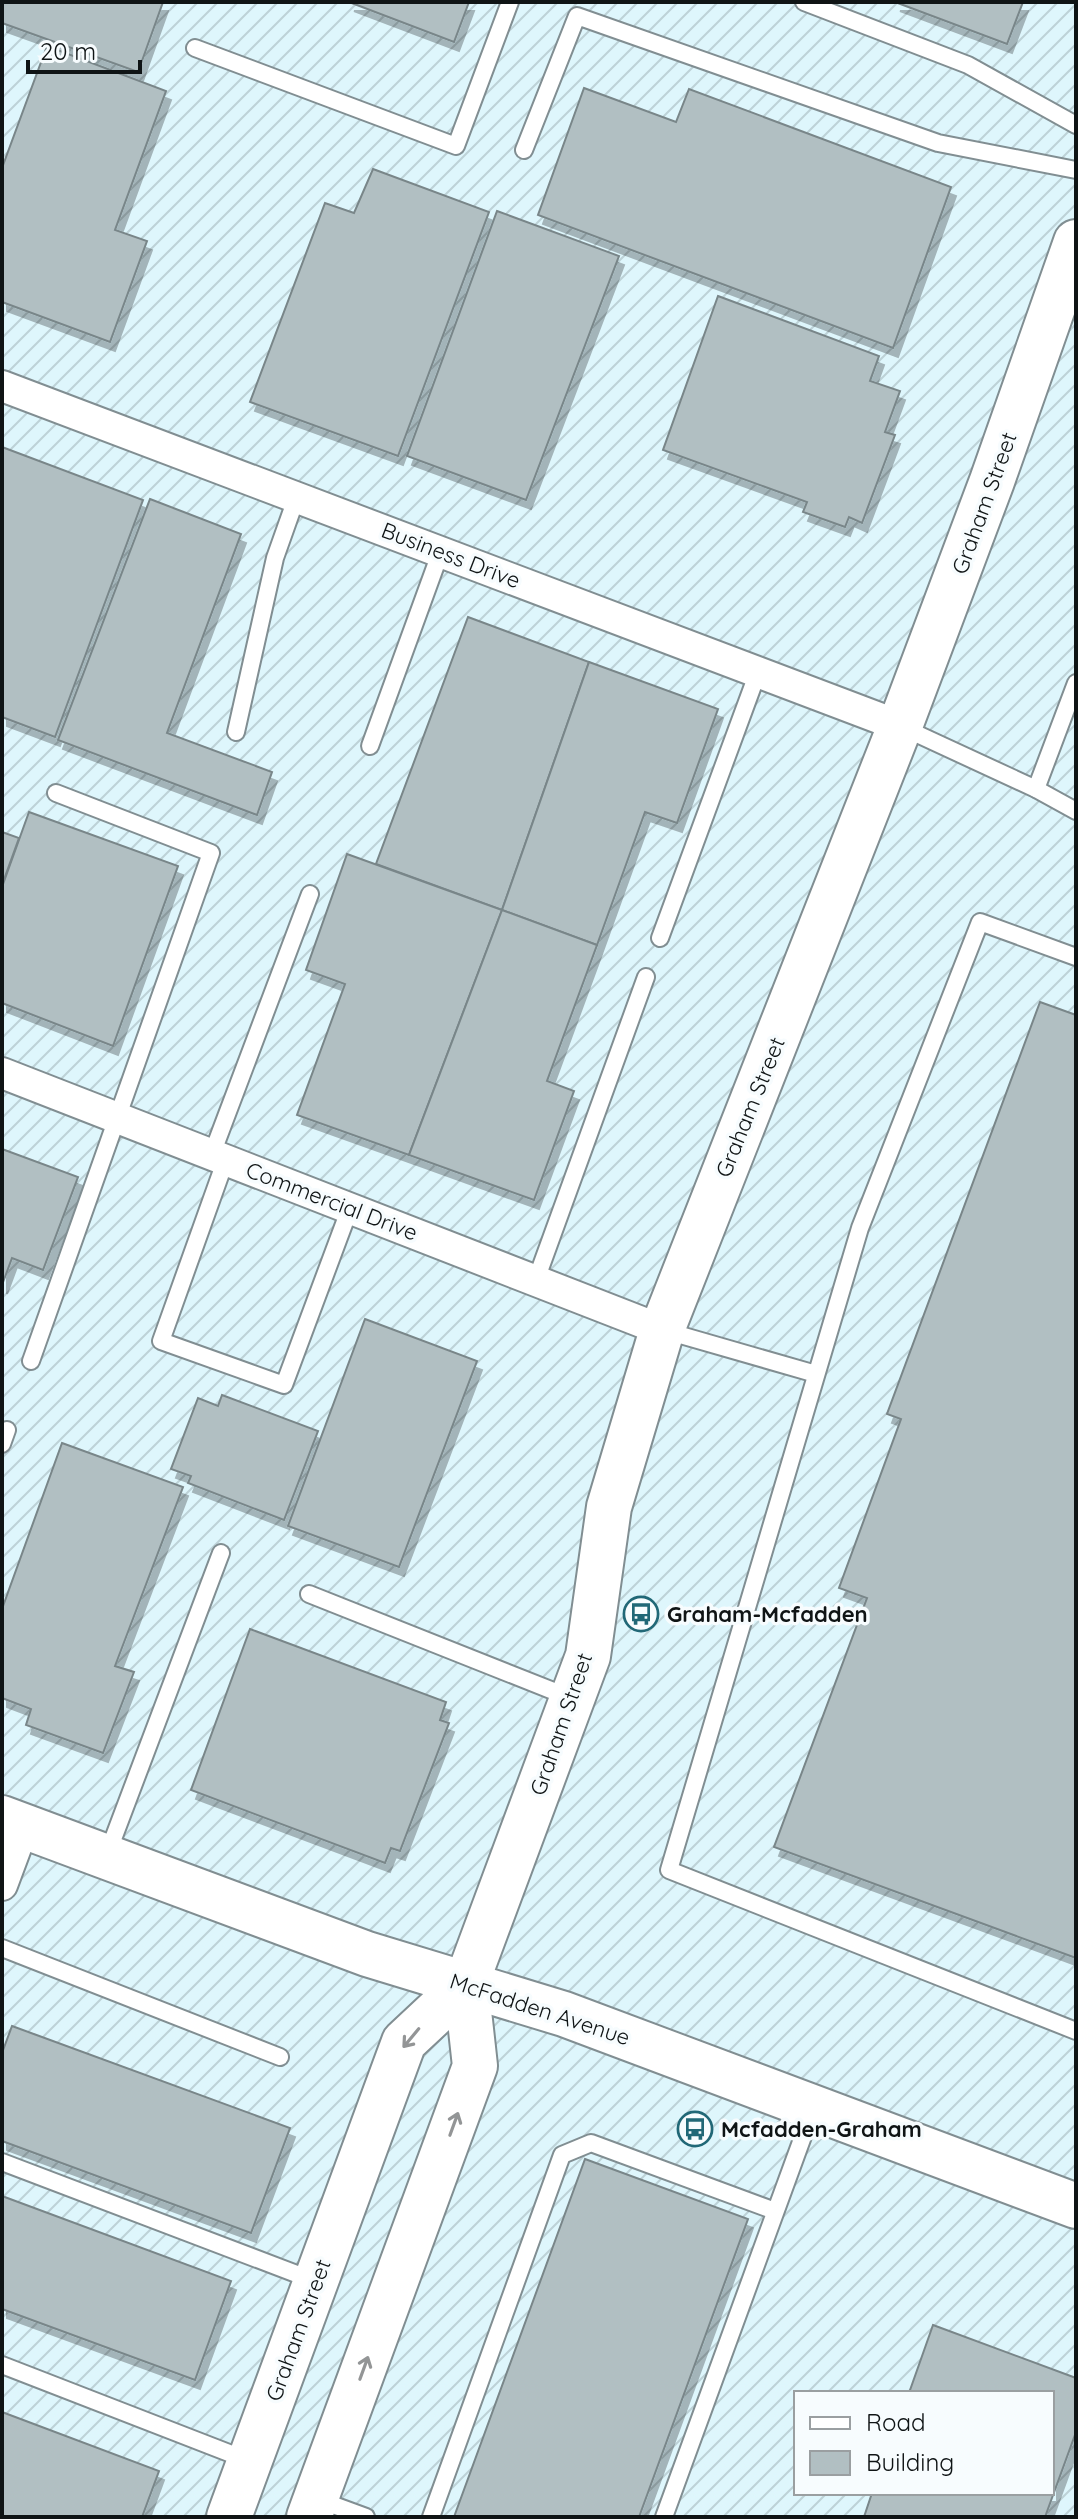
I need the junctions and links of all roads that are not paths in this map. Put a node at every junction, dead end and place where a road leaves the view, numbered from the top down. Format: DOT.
graph roads {
  1 [pos="510,2"];
  2 [pos="804,2"];
  3 [pos="195,48"];
  4 [pos="1076,125"];
  5 [pos="524,150"];
  6 [pos="1076,170"];
  7 [pos="1076,242"];
  8 [pos="2,386"];
  9 [pos="297,496"];
  10 [pos="441,551"];
  11 [pos="758,672"];
  12 [pos="1076,683"];
  13 [pos="900,726"];
  14 [pos="236,732"];
  15 [pos="370,746"];
  16 [pos="1036,789"];
  17 [pos="56,793"];
  18 [pos="1076,811"];
  19 [pos="310,894"];
  20 [pos="660,938"];
  21 [pos="1075,954"];
  22 [pos="646,977"];
  23 [pos="2,1073"];
  24 [pos="118,1117"];
  25 [pos="219,1157"];
  26 [pos="350,1208"];
  27 [pos="536,1280"];
  28 [pos="662,1330"];
  29 [pos="31,1361"];
  30 [pos="816,1374"];
  31 [pos="221,1553"];
  32 [pos="309,1594"];
  33 [pos="572,1699"];
  34 [pos="13,1822"];
  35 [pos="106,1856"];
  36 [pos="2,1885"];
  37 [pos="2,1948"];
  38 [pos="466,1984"];
  39 [pos="1076,2031"];
  40 [pos="280,2057"];
  41 [pos="813,2107"];
  42 [pos="2,2162"];
  43 [pos="1076,2206"];
  44 [pos="775,2211"];
  45 [pos="316,2281"];
  46 [pos="2,2365"];
  47 [pos="250,2461"];
  48 [pos="312,2508"];
  49 [pos="229,2517"];
  50 [pos="366,2517"];
  51 [pos="431,2517"];
  52 [pos="664,2517"];
  1 -- 3 [label="lane"];
  2 -- 4 [label="lane"];
  5 -- 6 [label="lane"];
  7 -- 13 [label="street, Graham Street"];
  8 -- 9 [label="street, Business Drive"];
  9 -- 10 [label="street, Business Drive"];
  9 -- 14 [label="lane"];
  10 -- 11 [label="street, Business Drive"];
  10 -- 15 [label="lane"];
  11 -- 13 [label="street, Business Drive"];
  11 -- 20 [label="lane"];
  12 -- 16 [label="lane"];
  13 -- 16 [label="lane"];
  13 -- 28 [label="street, Graham Street"];
  16 -- 18 [label="lane"];
  17 -- 24 [label="lane"];
  19 -- 25 [label="lane"];
  21 -- 30 [label="lane"];
  22 -- 27 [label="lane"];
  23 -- 24 [label="street, Commercial Drive"];
  24 -- 25 [label="street, Commercial Drive"];
  24 -- 29 [label="lane"];
  25 -- 26 [label="street, Commercial Drive"];
  25 -- 26 [label="lane"];
  26 -- 27 [label="street, Commercial Drive"];
  27 -- 28 [label="street, Commercial Drive"];
  28 -- 30 [label="lane"];
  28 -- 33 [label="street, Graham Street"];
  30 -- 39 [label="lane"];
  31 -- 35 [label="lane"];
  32 -- 33 [label="lane"];
  33 -- 38 [label="street, Graham Street"];
  34 -- 35 [label="street, McFadden Avenue"];
  34 -- 36 [label="street"];
  35 -- 38 [label="street, McFadden Avenue"];
  37 -- 40 [label="lane"];
  38 -- 41 [label="street, McFadden Avenue"];
  38 -- 45 [label="street, Graham Street, one-way"];
  48 -- 38 [label="street, Graham Street, one-way"];
  41 -- 43 [label="street, McFadden Avenue"];
  41 -- 44 [label="lane"];
  42 -- 45 [label="lane"];
  44 -- 51 [label="lane"];
  44 -- 52 [label="lane"];
  45 -- 47 [label="street, Graham Street"];
  46 -- 47 [label="lane"];
  47 -- 49 [label="street, Graham Street"];
  48 -- 50 [label="lane"];
}
